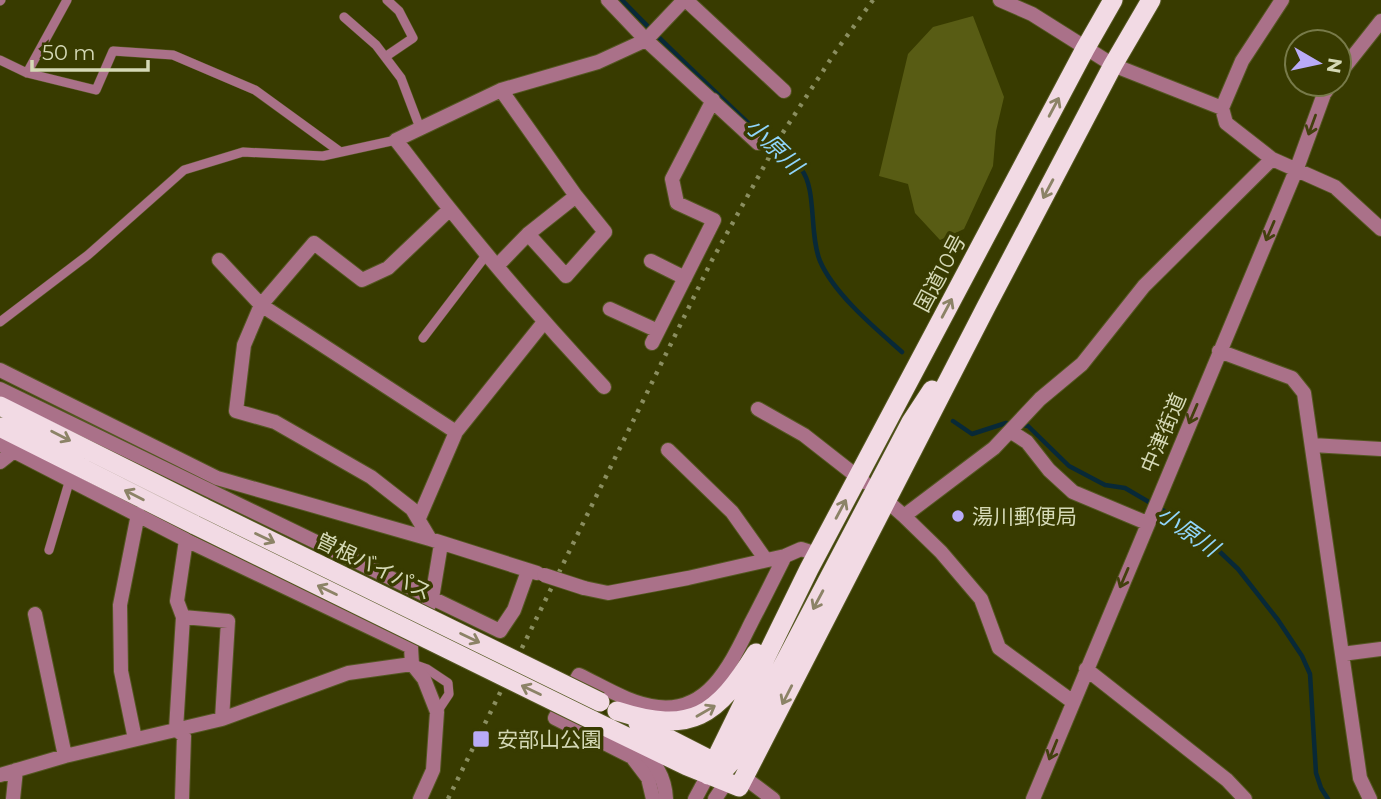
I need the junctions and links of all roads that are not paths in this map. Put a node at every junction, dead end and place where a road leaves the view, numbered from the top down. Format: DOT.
graph roads {
  1 [pos="67,0"];
  2 [pos="387,0"];
  3 [pos="608,0"];
  4 [pos="685,0"];
  5 [pos="1000,0"];
  6 [pos="1113,0"];
  7 [pos="1151,0"];
  8 [pos="1282,0"];
  9 [pos="344,17"];
  10 [pos="1381,21"];
  11 [pos="646,40"];
  12 [pos="1085,49"];
  13 [pos="1353,56"];
  14 [pos="385,57"];
  15 [pos="0,60"];
  16 [pos="1113,65"];
  17 [pos="27,73"];
  18 [pos="501,90"];
  19 [pos="784,91"];
  20 [pos="1323,98"];
  21 [pos="713,100"];
  22 [pos="1222,108"];
  23 [pos="420,128"];
  24 [pos="396,139"];
  25 [pos="758,143"];
  26 [pos="339,151"];
  27 [pos="1272,159"];
  28 [pos="1297,168"];
  29 [pos="576,196"];
  30 [pos="449,210"];
  31 [pos="1381,229"];
  32 [pos="527,234"];
  33 [pos="487,254"];
  34 [pos="219,260"];
  35 [pos="651,261"];
  36 [pos="496,266"];
  37 [pos="685,278"];
  38 [pos="261,305"];
  39 [pos="610,309"];
  40 [pos="0,322"];
  41 [pos="544,322"];
  42 [pos="423,338"];
  43 [pos="1219,351"];
  44 [pos="0,370"];
  45 [pos="604,387"];
  46 [pos="0,389"];
  47 [pos="0,405"];
  48 [pos="758,409"];
  49 [pos="0,427"];
  50 [pos="1010,431"];
  51 [pos="456,432"];
  52 [pos="0,444"];
  53 [pos="1312,445"];
  54 [pos="1381,449"];
  55 [pos="668,450"];
  56 [pos="14,451"];
  57 [pos="0,462"];
  58 [pos="858,477"];
  59 [pos="70,479"];
  60 [pos="881,496"];
  61 [pos="138,514"];
  62 [pos="904,516"];
  63 [pos="419,518"];
  64 [pos="1149,519"];
  65 [pos="195,524"];
  66 [pos="436,542"];
  67 [pos="49,550"];
  68 [pos="785,555"];
  69 [pos="766,560"];
  70 [pos="813,562"];
  71 [pos="528,570"];
  72 [pos="432,598"];
  73 [pos="35,614"];
  74 [pos="183,617"];
  75 [pos="411,647"];
  76 [pos="1381,649"];
  77 [pos="1342,654"];
  78 [pos="412,664"];
  79 [pos="1086,669"];
  80 [pos="1073,702"];
  81 [pos="605,716"];
  82 [pos="222,719"];
  83 [pos="176,729"];
  84 [pos="135,739"];
  85 [pos="65,756"];
  86 [pos="16,770"];
  87 [pos="0,775"];
  88 [pos="728,779"];
  89 [pos="13,799"];
  90 [pos="182,799"];
  91 [pos="420,799"];
  92 [pos="653,799"];
  93 [pos="666,799"];
  94 [pos="695,799"];
  95 [pos="715,799"];
  96 [pos="772,799"];
  97 [pos="1033,799"];
  98 [pos="1245,799"];
  99 [pos="1370,799"];
  1 -- 17 [label="lane"];
  2 -- 14 [label="lane"];
  3 -- 11 [label="street"];
  4 -- 11 [label="street"];
  4 -- 19 [label="street"];
  5 -- 12 [label="street"];
  6 -- 12 [label="highway, 国道10号"];
  7 -- 16 [label="highway"];
  8 -- 22 [label="street"];
  9 -- 14 [label="lane"];
  10 -- 13 [label="street"];
  11 -- 18 [label="street"];
  11 -- 21 [label="street"];
  12 -- 16 [label="street"];
  58 -- 12 [label="highway, 国道10号, one-way"];
  14 -- 23 [label="lane"];
  15 -- 17 [label="lane"];
  16 -- 22 [label="street"];
  16 -- 60 [label="highway, one-way"];
  17 -- 26 [label="lane"];
  18 -- 23 [label="street"];
  18 -- 29 [label="street"];
  20 -- 28 [label="street, 中津街道, one-way"];
  21 -- 25 [label="street"];
  21 -- 37 [label="street"];
  22 -- 27 [label="street"];
  23 -- 24 [label="street"];
  24 -- 26 [label="lane"];
  24 -- 30 [label="street"];
  26 -- 40 [label="lane"];
  27 -- 28 [label="street"];
  27 -- 50 [label="street"];
  28 -- 31 [label="street"];
  28 -- 43 [label="street, 中津街道, one-way"];
  29 -- 32 [label="street"];
  29 -- 32 [label="street"];
  30 -- 33 [label="street"];
  30 -- 38 [label="street"];
  32 -- 36 [label="street"];
  33 -- 36 [label="street"];
  33 -- 42 [label="lane"];
  34 -- 38 [label="street"];
  35 -- 37 [label="street"];
  36 -- 41 [label="street"];
  37 -- 39 [label="street"];
  38 -- 51 [label="street"];
  38 -- 63 [label="street"];
  41 -- 45 [label="street"];
  41 -- 51 [label="street"];
  43 -- 53 [label="street"];
  43 -- 64 [label="street, 中津街道, one-way"];
  44 -- 66 [label="street"];
  46 -- 72 [label="street"];
  47 -- 65 [label="highway, 曽根バイパス, one-way"];
  48 -- 58 [label="street"];
  65 -- 49 [label="highway, 曽根バイパス, one-way"];
  50 -- 62 [label="street"];
  50 -- 64 [label="street"];
  51 -- 63 [label="street"];
  52 -- 56 [label="street"];
  53 -- 54 [label="street"];
  53 -- 77 [label="street"];
  55 -- 69 [label="street"];
  56 -- 57 [label="street"];
  56 -- 59 [label="street"];
  58 -- 60 [label="street"];
  70 -- 58 [label="highway, 国道10号, one-way"];
  59 -- 61 [label="street"];
  59 -- 67 [label="lane"];
  60 -- 62 [label="street"];
  60 -- 88 [label="highway, one-way"];
  61 -- 65 [label="street"];
  61 -- 84 [label="street"];
  62 -- 80 [label="street"];
  63 -- 66 [label="street"];
  64 -- 79 [label="street, 中津街道, one-way"];
  65 -- 74 [label="street"];
  65 -- 75 [label="street"];
  65 -- 81 [label="highway, 曽根バイパス, bridge"];
  66 -- 71 [label="street"];
  66 -- 72 [label="street"];
  68 -- 69 [label="street"];
  68 -- 70 [label="street"];
  68 -- 92 [label="street"];
  69 -- 71 [label="street, bridge"];
  81 -- 70 [label="highway, one-way"];
  70 -- 88 [label="highway"];
  71 -- 72 [label="street"];
  72 -- 75 [label="street"];
  73 -- 85 [label="street"];
  74 -- 82 [label="street"];
  74 -- 83 [label="street"];
  75 -- 78 [label="street"];
  76 -- 77 [label="street"];
  77 -- 99 [label="street"];
  78 -- 82 [label="street"];
  78 -- 91 [label="street"];
  79 -- 80 [label="street, 中津街道"];
  79 -- 98 [label="street"];
  80 -- 97 [label="street, 中津街道, one-way"];
  81 -- 88 [label="highway, 曽根バイパス"];
  81 -- 93 [label="street"];
  82 -- 83 [label="street"];
  83 -- 84 [label="street"];
  83 -- 90 [label="street"];
  84 -- 85 [label="street"];
  85 -- 86 [label="street"];
  86 -- 87 [label="street"];
  86 -- 89 [label="street"];
  88 -- 94 [label="street"];
  88 -- 95 [label="street"];
  88 -- 96 [label="street"];
}
